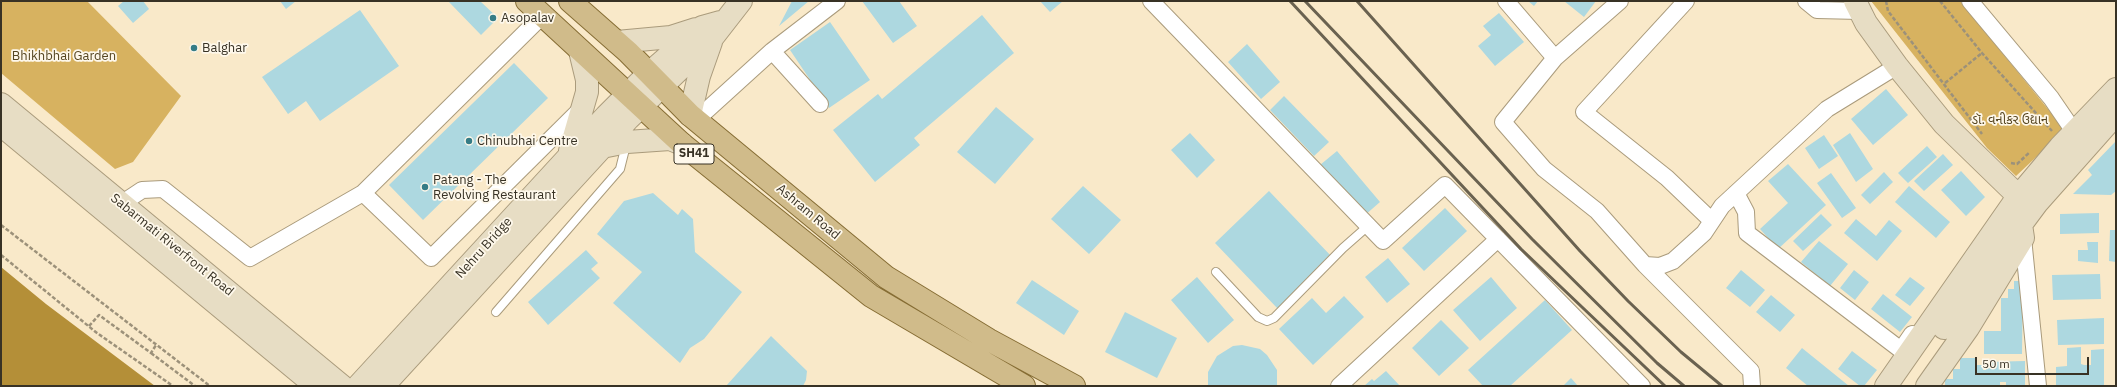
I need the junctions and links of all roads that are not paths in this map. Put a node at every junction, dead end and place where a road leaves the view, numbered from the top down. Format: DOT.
graph roads {
  1 [pos="570,1"];
  2 [pos="741,1"];
  3 [pos="837,1"];
  4 [pos="1151,1"];
  5 [pos="1506,1"];
  6 [pos="1620,1"];
  7 [pos="1686,1"];
  8 [pos="1806,1"];
  9 [pos="1970,1"];
  10 [pos="1857,6"];
  11 [pos="534,8"];
  12 [pos="713,28"];
  13 [pos="617,42"];
  14 [pos="580,51"];
  15 [pos="772,51"];
  16 [pos="1555,58"];
  17 [pos="1897,66"];
  18 [pos="655,80"];
  19 [pos="2116,89"];
  20 [pos="635,100"];
  21 [pos="1,104"];
  22 [pos="820,104"];
  23 [pos="583,106"];
  24 [pos="2116,114"];
  25 [pos="693,117"];
  26 [pos="1,125"];
  27 [pos="2075,133"];
  28 [pos="626,142"];
  29 [pos="682,144"];
  30 [pos="602,147"];
  31 [pos="568,156"];
  32 [pos="363,193"];
  33 [pos="1736,193"];
  34 [pos="2015,194"];
  35 [pos="118,211"];
  36 [pos="1712,220"];
  37 [pos="1368,226"];
  38 [pos="2022,231"];
  39 [pos="1498,239"];
  40 [pos="1645,266"];
  41 [pos="1216,272"];
  42 [pos="496,312"];
  43 [pos="427,324"];
  44 [pos="316,386"];
  45 [pos="342,386"];
  46 [pos="358,386"];
  47 [pos="383,386"];
  48 [pos="1024,386"];
  49 [pos="1074,386"];
  50 [pos="1339,386"];
  51 [pos="1642,386"];
  52 [pos="1752,386"];
  53 [pos="1886,386"];
  54 [pos="1903,386"];
  55 [pos="1927,386"];
  56 [pos="2038,386"];
  1 -- 13 [label="main road, Ashram Road"];
  2 -- 12 [label="street"];
  3 -- 15 [label="street"];
  4 -- 37 [label="street"];
  5 -- 16 [label="street"];
  6 -- 16 [label="street"];
  7 -- 36 [label="street"];
  8 -- 10 [label="street"];
  9 -- 27 [label="street"];
  10 -- 17 [label="street"];
  11 -- 14 [label="main road, Ashram Road / SH41"];
  11 -- 32 [label="street"];
  12 -- 13 [label="street"];
  12 -- 18 [label="street"];
  12 -- 25 [label="street"];
  13 -- 18 [label="main road, Ashram Road"];
  14 -- 20 [label="main road, Ashram Road / SH41"];
  14 -- 23 [label="street"];
  15 -- 22 [label="street"];
  15 -- 25 [label="street"];
  16 -- 40 [label="street"];
  17 -- 33 [label="street"];
  17 -- 34 [label="street"];
  18 -- 20 [label="street"];
  18 -- 25 [label="main road, Ashram Road"];
  19 -- 27 [label="street"];
  20 -- 29 [label="main road, Ashram Road / SH41"];
  20 -- 30 [label="street, Nehru Bridge"];
  20 -- 31 [label="street, Nehru Bridge"];
  21 -- 35 [label="street, Sabarmati Riverfront Road"];
  23 -- 31 [label="street"];
  23 -- 32 [label="street"];
  24 -- 38 [label="street"];
  25 -- 49 [label="main road, Ashram Road"];
  26 -- 35 [label="street, Sabarmati Riverfront Road"];
  27 -- 34 [label="street"];
  28 -- 29 [label="street"];
  28 -- 30 [label="street"];
  28 -- 42 [label="lane"];
  29 -- 48 [label="main road, Ashram Road / SH41"];
  30 -- 43 [label="street, Nehru Bridge"];
  31 -- 43 [label="street, Nehru Bridge"];
  32 -- 35 [label="street"];
  33 -- 34 [label="street"];
  33 -- 36 [label="street"];
  34 -- 38 [label="street"];
  34 -- 53 [label="street"];
  35 -- 44 [label="street, Sabarmati Riverfront Road"];
  35 -- 45 [label="street, Sabarmati Riverfront Road"];
  36 -- 40 [label="street"];
  37 -- 39 [label="street"];
  37 -- 41 [label="lane"];
  38 -- 54 [label="street"];
  38 -- 55 [label="street"];
  38 -- 56 [label="street"];
  39 -- 50 [label="street"];
  39 -- 51 [label="street"];
  40 -- 52 [label="street"];
  43 -- 46 [label="street, Nehru Bridge"];
  43 -- 47 [label="street, Nehru Bridge"];
}
